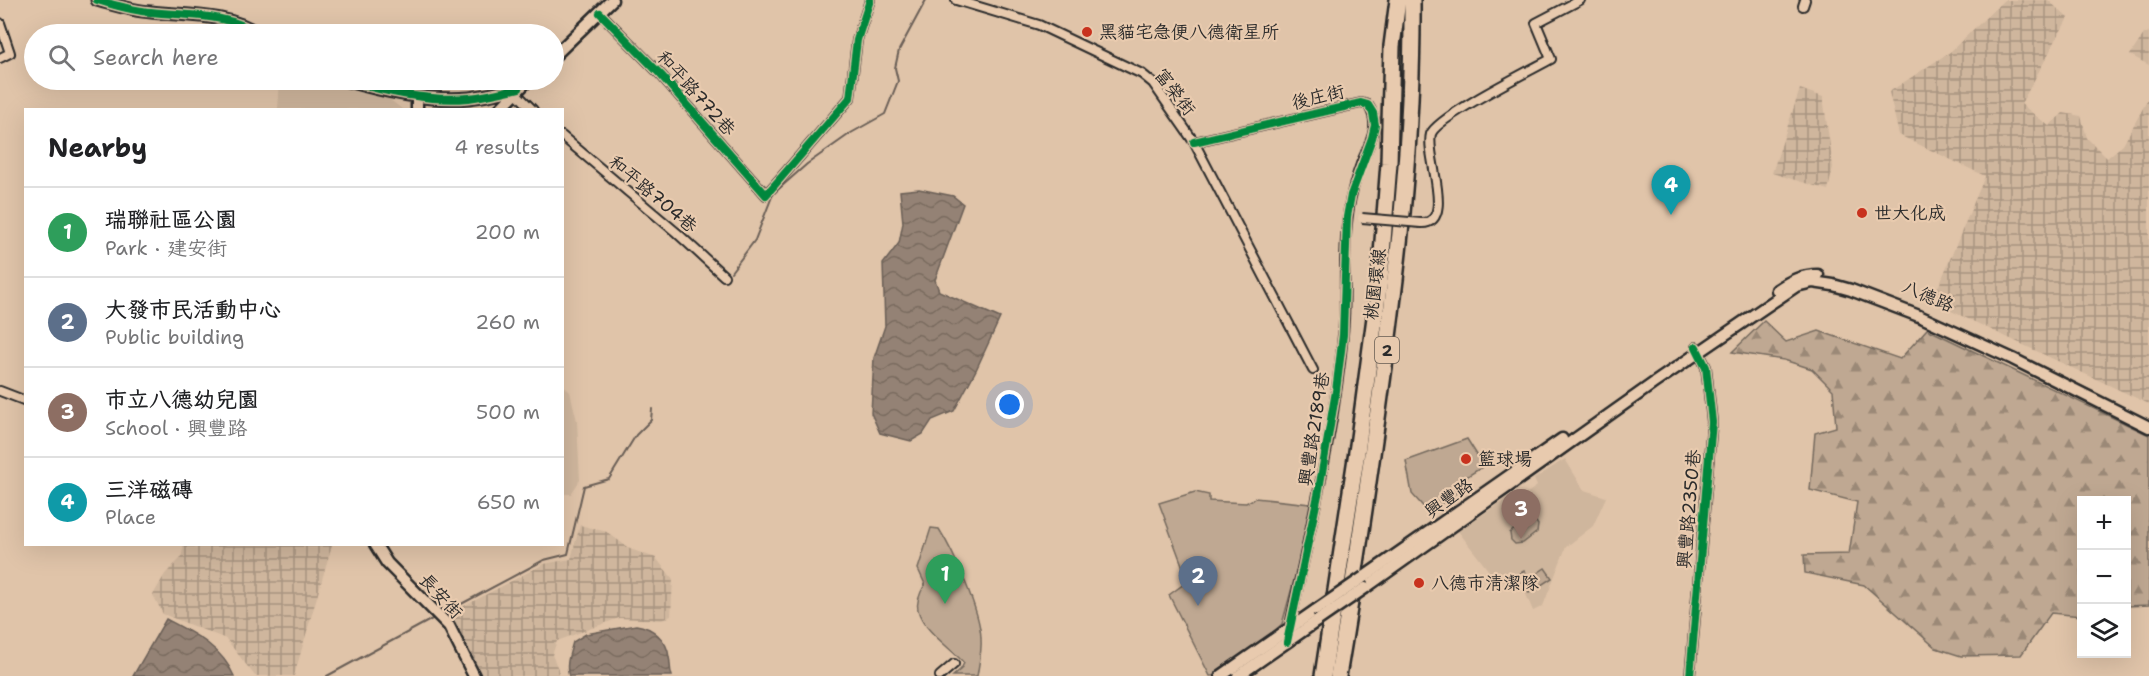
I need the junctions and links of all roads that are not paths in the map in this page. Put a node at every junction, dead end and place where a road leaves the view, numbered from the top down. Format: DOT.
graph roads {
  1 [pos="97,0"];
  2 [pos="612,0"];
  3 [pos="870,0"];
  4 [pos="956,0"];
  5 [pos="1388,0"];
  6 [pos="1398,0"];
  7 [pos="1414,0"];
  8 [pos="1580,0"];
  9 [pos="600,14"];
  10 [pos="0,23"];
  11 [pos="236,24"];
  12 [pos="1392,46"];
  13 [pos="564,47"];
  14 [pos="0,58"];
  15 [pos="390,90"];
  16 [pos="517,90"];
  17 [pos="417,96"];
  18 [pos="417,108"];
  19 [pos="501,108"];
  20 [pos="531,108"];
  21 [pos="564,138"];
  22 [pos="1194,142"];
  23 [pos="1347,217"];
  24 [pos="724,276"];
  25 [pos="1700,348"];
  26 [pos="2014,356"];
  27 [pos="1313,370"];
  28 [pos="0,391"];
  29 [pos="24,399"];
  30 [pos="2149,422"];
  31 [pos="2149,427"];
  32 [pos="376,546"];
  33 [pos="1316,616"];
  34 [pos="1289,628"];
  35 [pos="1287,642"];
  36 [pos="954,664"];
  37 [pos="474,676"];
  38 [pos="940,676"];
  39 [pos="1221,676"];
  40 [pos="1238,676"];
  41 [pos="1323,676"];
  42 [pos="1338,676"];
  43 [pos="1690,676"];
  1 -- 11 [label="main road"];
  2 -- 9 [label="main road"];
  3 -- 9 [label="street, 和平路772巷"];
  4 -- 22 [label="street, 富榮街"];
  5 -- 12 [label="highway"];
  6 -- 12 [label="highway, 桃園環線 / 2"];
  7 -- 42 [label="highway, 桃園環線 / 2"];
  8 -- 23 [label="street, bridge"];
  9 -- 13 [label="main road"];
  10 -- 14 [label="street"];
  12 -- 41 [label="highway, 桃園環線 / 2"];
  15 -- 17 [label="main road"];
  16 -- 17 [label="main road"];
  16 -- 19 [label="main road"];
  16 -- 20 [label="street"];
  17 -- 18 [label="main road"];
  21 -- 24 [label="street, 和平路704巷"];
  22 -- 23 [label="street, 後庄街"];
  22 -- 27 [label="street, 富榮街"];
  23 -- 34 [label="street, 興豐路2189巷"];
  25 -- 26 [label="main road, 八德路"];
  25 -- 33 [label="main road, 興豐路, bridge"];
  25 -- 43 [label="street, 興豐路2350巷"];
  26 -- 30 [label="main road, 八德路"];
  26 -- 31 [label="main road, 八德路"];
  28 -- 29 [label="street"];
  32 -- 37 [label="main road, 長安街"];
  33 -- 34 [label="main road, 興豐路"];
  33 -- 35 [label="main road, 興豐路"];
  34 -- 35 [label="street, 興豐路2189巷"];
  34 -- 39 [label="main road, 興豐路"];
  35 -- 40 [label="main road, 興豐路"];
  36 -- 38 [label="street"];
}
